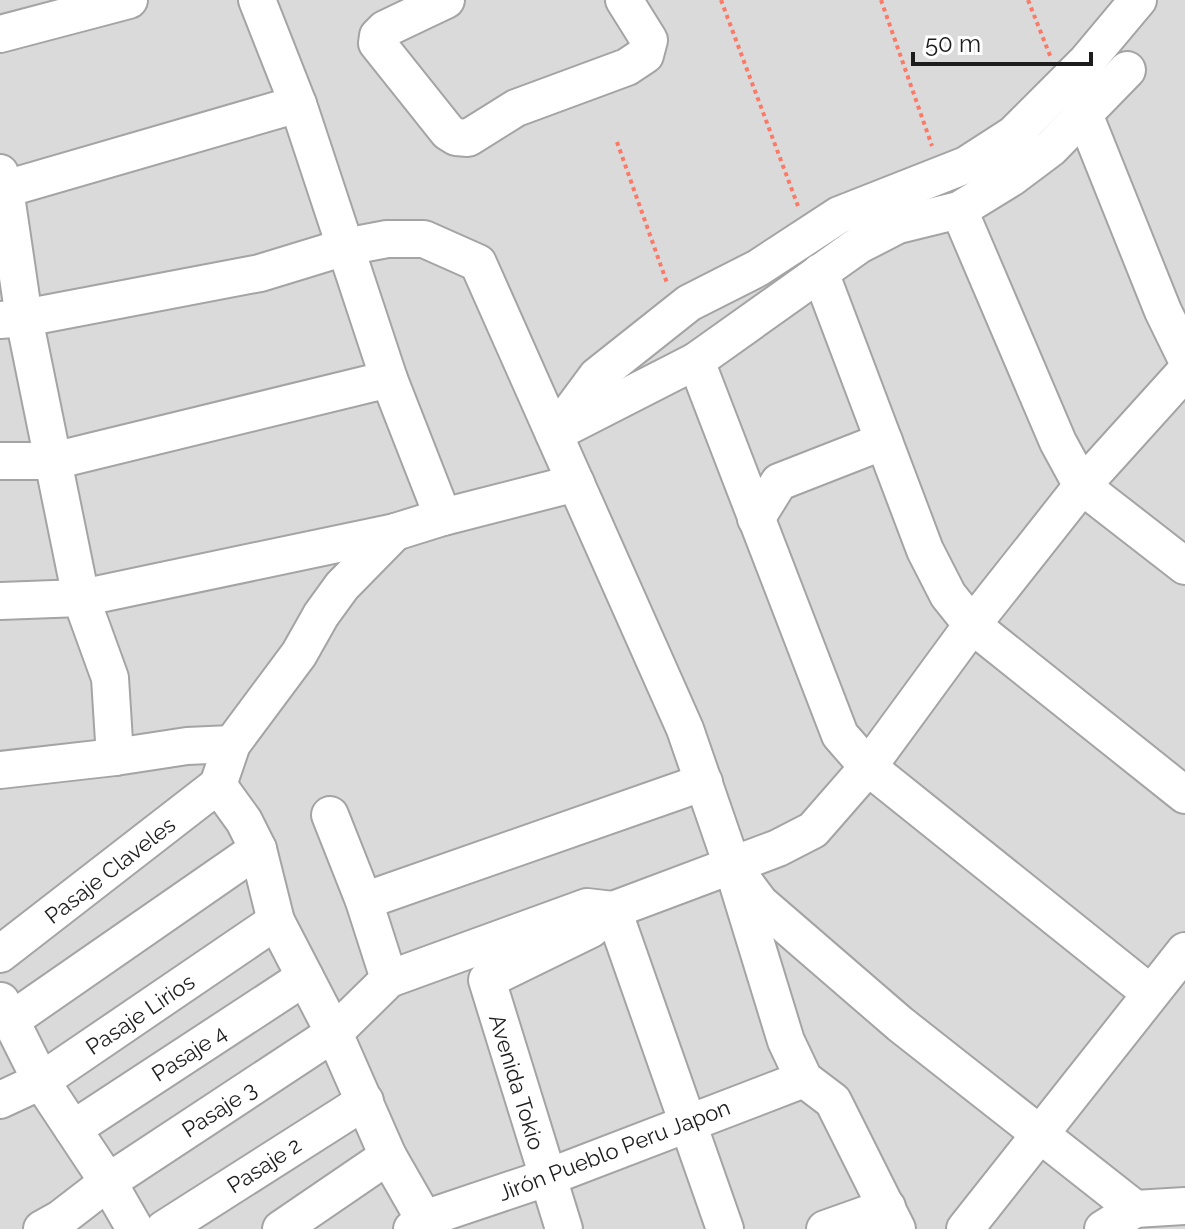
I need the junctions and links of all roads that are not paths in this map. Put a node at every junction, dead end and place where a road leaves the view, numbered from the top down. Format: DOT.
graph roads {
  1 [pos="129,0"];
  2 [pos="257,0"];
  3 [pos="446,0"];
  4 [pos="624,0"];
  5 [pos="1138,0"];
  6 [pos="0,34"];
  7 [pos="1127,70"];
  8 [pos="1073,100"];
  9 [pos="298,104"];
  10 [pos="3,181"];
  11 [pos="959,210"];
  12 [pos="345,247"];
  13 [pos="820,272"];
  14 [pos="12,319"];
  15 [pos="1185,356"];
  16 [pos="696,361"];
  17 [pos="1185,372"];
  18 [pos="389,379"];
  19 [pos="554,434"];
  20 [pos="884,441"];
  21 [pos="0,461"];
  22 [pos="53,461"];
  23 [pos="576,483"];
  24 [pos="1082,486"];
  25 [pos="443,517"];
  26 [pos="756,519"];
  27 [pos="395,532"];
  28 [pos="1185,566"];
  29 [pos="81,598"];
  30 [pos="0,601"];
  31 [pos="972,625"];
  32 [pos="232,744"];
  33 [pos="115,757"];
  34 [pos="868,767"];
  35 [pos="0,770"];
  36 [pos="704,782"];
  37 [pos="218,785"];
  38 [pos="1185,795"];
  39 [pos="330,815"];
  40 [pos="258,849"];
  41 [pos="732,865"];
  42 [pos="364,901"];
  43 [pos="613,910"];
  44 [pos="276,921"];
  45 [pos="1185,951"];
  46 [pos="0,954"];
  47 [pos="305,977"];
  48 [pos="389,979"];
  49 [pos="1150,993"];
  50 [pos="5,1010"];
  51 [pos="334,1033"];
  52 [pos="804,1079"];
  53 [pos="41,1081"];
  54 [pos="0,1100"];
  55 [pos="365,1101"];
  56 [pos="686,1122"];
  57 [pos="73,1129"];
  58 [pos="1041,1136"];
  59 [pos="388,1156"];
  60 [pos="546,1178"];
  61 [pos="108,1182"];
  62 [pos="1185,1206"];
  63 [pos="1135,1209"];
  64 [pos="892,1218"];
  65 [pos="418,1224"];
  66 [pos="42,1229"];
  67 [pos="135,1229"];
  68 [pos="164,1229"];
  69 [pos="281,1229"];
  70 [pos="564,1229"];
  71 [pos="725,1229"];
  72 [pos="825,1229"];
  73 [pos="965,1229"];
  74 [pos="1103,1229"];
  1 -- 6 [label="street"];
  2 -- 9 [label="street"];
  3 -- 4 [label="street"];
  5 -- 8 [label="street"];
  7 -- 8 [label="street"];
  8 -- 11 [label="street"];
  8 -- 15 [label="street"];
  8 -- 19 [label="street"];
  9 -- 10 [label="street"];
  9 -- 12 [label="street"];
  10 -- 14 [label="street"];
  11 -- 13 [label="street"];
  11 -- 24 [label="street"];
  12 -- 14 [label="street"];
  12 -- 18 [label="street"];
  12 -- 19 [label="street"];
  13 -- 16 [label="street"];
  13 -- 20 [label="street"];
  14 -- 22 [label="street"];
  16 -- 19 [label="street"];
  16 -- 26 [label="street"];
  17 -- 24 [label="street"];
  18 -- 22 [label="street"];
  18 -- 25 [label="street"];
  19 -- 23 [label="street"];
  20 -- 26 [label="street"];
  20 -- 31 [label="street"];
  21 -- 22 [label="street"];
  22 -- 29 [label="street"];
  23 -- 25 [label="street"];
  23 -- 36 [label="street"];
  24 -- 28 [label="street"];
  24 -- 31 [label="street"];
  25 -- 27 [label="street"];
  26 -- 34 [label="street"];
  27 -- 29 [label="street"];
  27 -- 32 [label="street"];
  29 -- 30 [label="street"];
  29 -- 33 [label="street"];
  31 -- 34 [label="street"];
  31 -- 38 [label="street"];
  32 -- 33 [label="street"];
  32 -- 37 [label="street"];
  33 -- 35 [label="street"];
  34 -- 41 [label="street"];
  34 -- 49 [label="street"];
  36 -- 41 [label="street"];
  36 -- 42 [label="street"];
  37 -- 40 [label="street"];
  37 -- 46 [label="street, Pasaje Claveles"];
  39 -- 42 [label="street"];
  40 -- 44 [label="street"];
  40 -- 50 [label="street"];
  41 -- 43 [label="street"];
  41 -- 52 [label="street"];
  41 -- 58 [label="street"];
  42 -- 48 [label="street"];
  43 -- 48 [label="street"];
  43 -- 56 [label="street"];
  43 -- 60 [label="street, Avenida Tokio"];
  44 -- 47 [label="street"];
  44 -- 53 [label="street, Pasaje Lirios"];
  45 -- 49 [label="street"];
  47 -- 51 [label="street"];
  47 -- 57 [label="street, Pasaje 4"];
  48 -- 51 [label="street, Pasaje 3"];
  49 -- 58 [label="street"];
  50 -- 53 [label="street"];
  51 -- 55 [label="street"];
  51 -- 61 [label="street, Pasaje 3"];
  52 -- 56 [label="street, Jirón Pueblo Peru Japon"];
  52 -- 64 [label="street"];
  53 -- 54 [label="street, Pasaje Lirios"];
  53 -- 57 [label="street"];
  55 -- 59 [label="street"];
  55 -- 68 [label="street, Pasaje 2"];
  56 -- 60 [label="street, Jirón Pueblo Peru Japon"];
  56 -- 71 [label="street"];
  57 -- 61 [label="street"];
  58 -- 63 [label="street"];
  58 -- 73 [label="street"];
  59 -- 65 [label="street"];
  59 -- 69 [label="street"];
  60 -- 65 [label="street, Jirón Pueblo Peru Japon"];
  60 -- 70 [label="street, Avenida Tokio"];
  61 -- 66 [label="street, Pasaje 3"];
  61 -- 67 [label="street"];
  62 -- 63 [label="street"];
  63 -- 74 [label="street"];
  64 -- 72 [label="street"];
}
